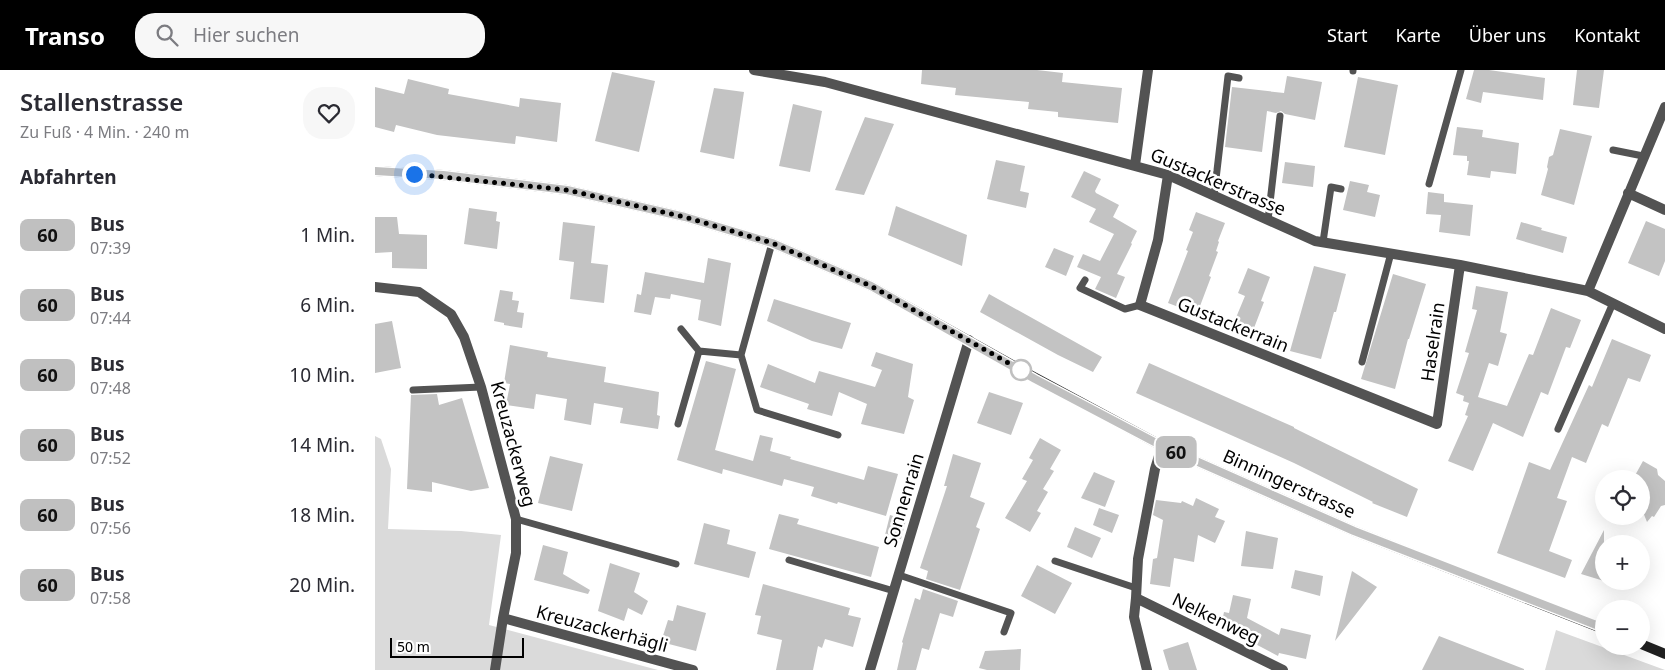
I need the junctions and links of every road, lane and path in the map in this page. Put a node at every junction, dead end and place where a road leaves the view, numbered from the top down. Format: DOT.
graph roads {
  1 [pos="754,70"];
  2 [pos="1148,70"];
  3 [pos="1461,70"];
  4 [pos="1239,78"];
  5 [pos="1665,107"];
  6 [pos="1280,116"];
  7 [pos="1613,150"];
  8 [pos="1643,156"];
  9 [pos="1135,165"];
  10 [pos="375,171"];
  11 [pos="1168,175"];
  12 [pos="1429,184"];
  13 [pos="1341,189"];
  14 [pos="1628,193"];
  15 [pos="1214,196"];
  16 [pos="1665,210"];
  17 [pos="1268,220"];
  18 [pos="1323,242"];
  19 [pos="772,243"];
  20 [pos="1391,253"];
  21 [pos="1460,265"];
  22 [pos="1085,280"];
  23 [pos="375,287"];
  24 [pos="1588,291"];
  25 [pos="1613,303"];
  26 [pos="1140,305"];
  27 [pos="681,329"];
  28 [pos="1665,329"];
  29 [pos="969,340"];
  30 [pos="699,351"];
  31 [pos="741,355"];
  32 [pos="1362,362"];
  33 [pos="481,387"];
  34 [pos="413,390"];
  35 [pos="678,424"];
  36 [pos="1437,424"];
  37 [pos="1558,429"];
  38 [pos="838,435"];
  39 [pos="1162,446"];
  40 [pos="516,519"];
  41 [pos="789,560"];
  42 [pos="1055,561"];
  43 [pos="676,564"];
  44 [pos="899,575"];
  45 [pos="894,591"];
  46 [pos="1136,593"];
  47 [pos="503,618"];
  48 [pos="1595,625"];
  49 [pos="1004,632"];
  50 [pos="1650,648"];
  51 [pos="1665,654"];
  52 [pos="495,670"];
  53 [pos="693,670"];
  54 [pos="870,670"];
  55 [pos="1147,670"];
  56 [pos="1283,670"];
  1 -- 9 [label="street, Gustackerstrasse"];
  2 -- 9 [label="street"];
  3 -- 12 [label="lane"];
  4 -- 15 [label="lane"];
  5 -- 8 [label="street"];
  6 -- 17 [label="lane"];
  7 -- 8 [label="lane"];
  8 -- 14 [label="street"];
  9 -- 11 [label="street, Gustackerstrasse"];
  10 -- 19 [label="main road, Binningerstrasse"];
  11 -- 15 [label="street, Gustackerstrasse"];
  11 -- 26 [label="street"];
  13 -- 18 [label="lane"];
  14 -- 16 [label="street"];
  14 -- 24 [label="street"];
  15 -- 17 [label="street, Gustackerstrasse"];
  17 -- 18 [label="street, Gustackerstrasse"];
  18 -- 20 [label="street, Gustackerstrasse"];
  19 -- 29 [label="main road, Binningerstrasse"];
  19 -- 31 [label="lane"];
  20 -- 21 [label="street, Gustackerstrasse"];
  20 -- 32 [label="lane"];
  21 -- 24 [label="street, Gustackerstrasse"];
  21 -- 36 [label="street, Haselrain"];
  22 -- 26 [label="lane"];
  23 -- 33 [label="street, Kreuzackerweg"];
  24 -- 25 [label="street, Gustackerstrasse"];
  25 -- 28 [label="street, Gustackerstrasse"];
  25 -- 37 [label="lane"];
  26 -- 36 [label="street, Gustackerrain"];
  27 -- 30 [label="lane"];
  29 -- 39 [label="main road, Binningerstrasse"];
  29 -- 44 [label="street, Sonnenrain"];
  30 -- 31 [label="lane"];
  30 -- 35 [label="lane"];
  31 -- 38 [label="lane"];
  33 -- 34 [label="lane"];
  33 -- 40 [label="street, Kreuzackerweg"];
  39 -- 46 [label="street"];
  39 -- 48 [label="main road, Binningerstrasse"];
  40 -- 43 [label="lane"];
  40 -- 47 [label="street, Kreuzackerweg"];
  41 -- 45 [label="lane"];
  42 -- 46 [label="lane"];
  44 -- 45 [label="street, Sonnenrain"];
  44 -- 49 [label="lane"];
  45 -- 54 [label="street, Sonnenrain"];
  46 -- 55 [label="street"];
  46 -- 56 [label="street, Nelkenweg"];
  47 -- 52 [label="street, Kreuzackerweg"];
  47 -- 53 [label="street, Kreuzackerhägli"];
  50 -- 51 [label="main road"];
}
